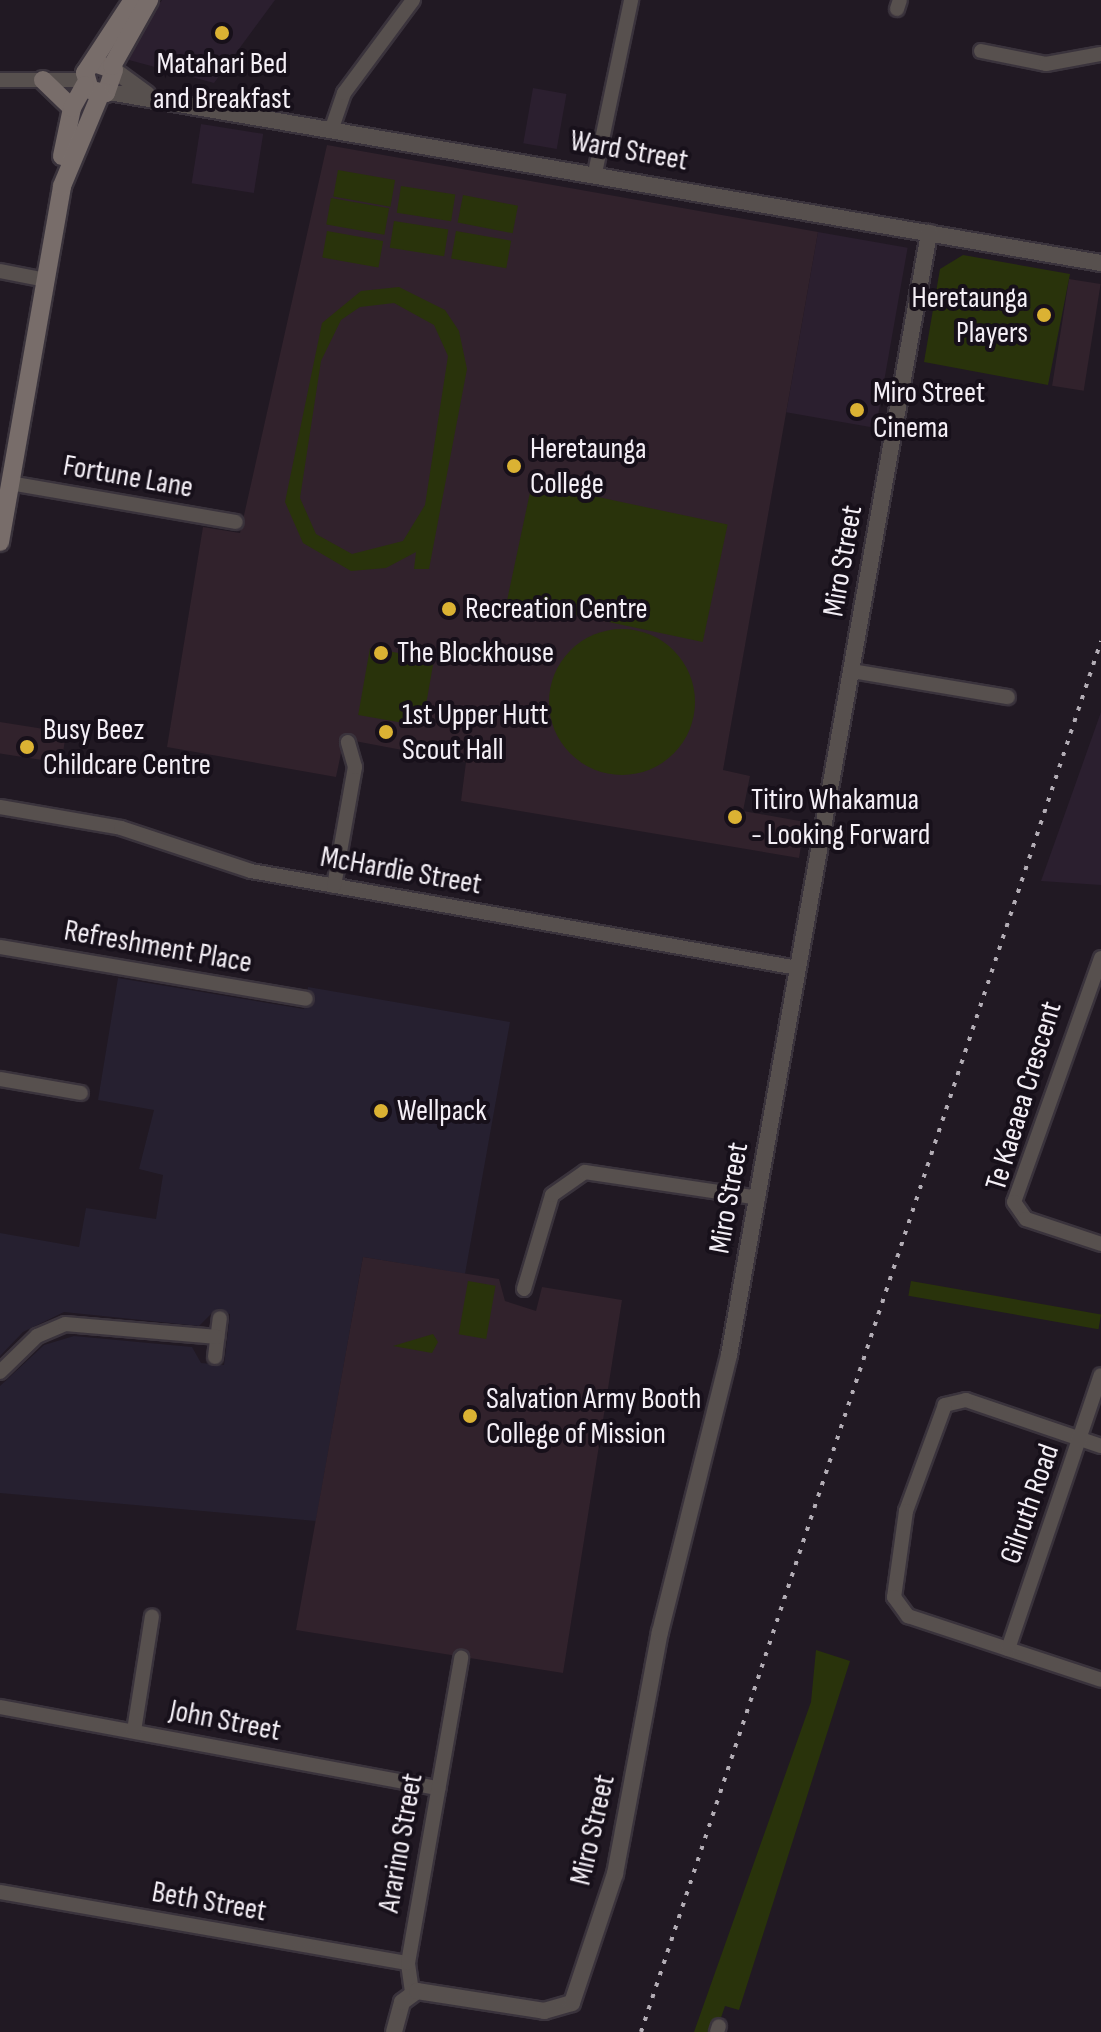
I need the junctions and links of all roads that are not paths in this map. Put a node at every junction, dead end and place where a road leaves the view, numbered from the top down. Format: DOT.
graph roads {
  1 [pos="133,0"];
  2 [pos="149,0"];
  3 [pos="413,0"];
  4 [pos="631,0"];
  5 [pos="981,51"];
  6 [pos="1101,54"];
  7 [pos="107,66"];
  8 [pos="0,80"];
  9 [pos="43,80"];
  10 [pos="95,88"];
  11 [pos="147,94"];
  12 [pos="72,108"];
  13 [pos="333,125"];
  14 [pos="595,173"];
  15 [pos="62,186"];
  16 [pos="929,233"];
  17 [pos="1101,263"];
  18 [pos="0,271"];
  19 [pos="46,280"];
  20 [pos="7,460"];
  21 [pos="10,483"];
  22 [pos="236,522"];
  23 [pos="0,542"];
  24 [pos="852,671"];
  25 [pos="1008,697"];
  26 [pos="348,742"];
  27 [pos="0,807"];
  28 [pos="334,886"];
  29 [pos="0,947"];
  30 [pos="1101,958"];
  31 [pos="798,968"];
  32 [pos="306,999"];
  33 [pos="0,1079"];
  34 [pos="81,1093"];
  35 [pos="758,1198"];
  36 [pos="1101,1244"];
  37 [pos="524,1289"];
  38 [pos="220,1318"];
  39 [pos="217,1337"];
  40 [pos="215,1357"];
  41 [pos="0,1372"];
  42 [pos="1101,1375"];
  43 [pos="1079,1439"];
  44 [pos="1101,1446"];
  45 [pos="152,1616"];
  46 [pos="1008,1649"];
  47 [pos="461,1658"];
  48 [pos="1101,1680"];
  49 [pos="0,1707"];
  50 [pos="134,1731"];
  51 [pos="439,1788"];
  52 [pos="0,1892"];
  53 [pos="408,1963"];
  54 [pos="412,1992"];
  55 [pos="394,2032"];
  1 -- 7 [label="main road"];
  2 -- 7 [label="main road"];
  3 -- 13 [label="street"];
  4 -- 14 [label="street"];
  5 -- 6 [label="street"];
  7 -- 10 [label="main road"];
  7 -- 10 [label="main road"];
  7 -- 11 [label="street, Ward Street"];
  8 -- 9 [label="street"];
  9 -- 10 [label="street"];
  9 -- 12 [label="main road"];
  10 -- 11 [label="street, Ward Street"];
  10 -- 12 [label="main road"];
  10 -- 15 [label="main road"];
  11 -- 13 [label="street, Ward Street"];
  12 -- 15 [label="main road"];
  13 -- 14 [label="street, Ward Street"];
  14 -- 16 [label="street, Ward Street"];
  15 -- 19 [label="main road"];
  16 -- 17 [label="street, Ward Street"];
  16 -- 24 [label="street, Miro Street"];
  18 -- 19 [label="street"];
  19 -- 20 [label="main road"];
  20 -- 21 [label="main road"];
  21 -- 22 [label="street, Fortune Lane"];
  21 -- 23 [label="main road"];
  24 -- 25 [label="street"];
  24 -- 31 [label="street, Miro Street"];
  26 -- 28 [label="street"];
  27 -- 28 [label="street, McHardie Street"];
  28 -- 31 [label="street, McHardie Street"];
  29 -- 32 [label="street, Refreshment Place"];
  30 -- 36 [label="street, Te Kaeaea Crescent"];
  31 -- 35 [label="street, Miro Street"];
  33 -- 34 [label="street"];
  35 -- 37 [label="street"];
  35 -- 54 [label="street, Miro Street"];
  38 -- 39 [label="street"];
  39 -- 40 [label="street"];
  39 -- 41 [label="street"];
  42 -- 43 [label="street, Gilruth Road"];
  43 -- 44 [label="street"];
  43 -- 46 [label="street, Gilruth Road"];
  43 -- 46 [label="street"];
  45 -- 50 [label="street"];
  46 -- 48 [label="street"];
  47 -- 51 [label="street, Ararino Street"];
  49 -- 50 [label="street, John Street"];
  50 -- 51 [label="street, John Street"];
  51 -- 53 [label="street, Ararino Street"];
  52 -- 53 [label="street, Beth Street"];
  53 -- 54 [label="street, Ararino Street"];
  54 -- 55 [label="street"];
}
